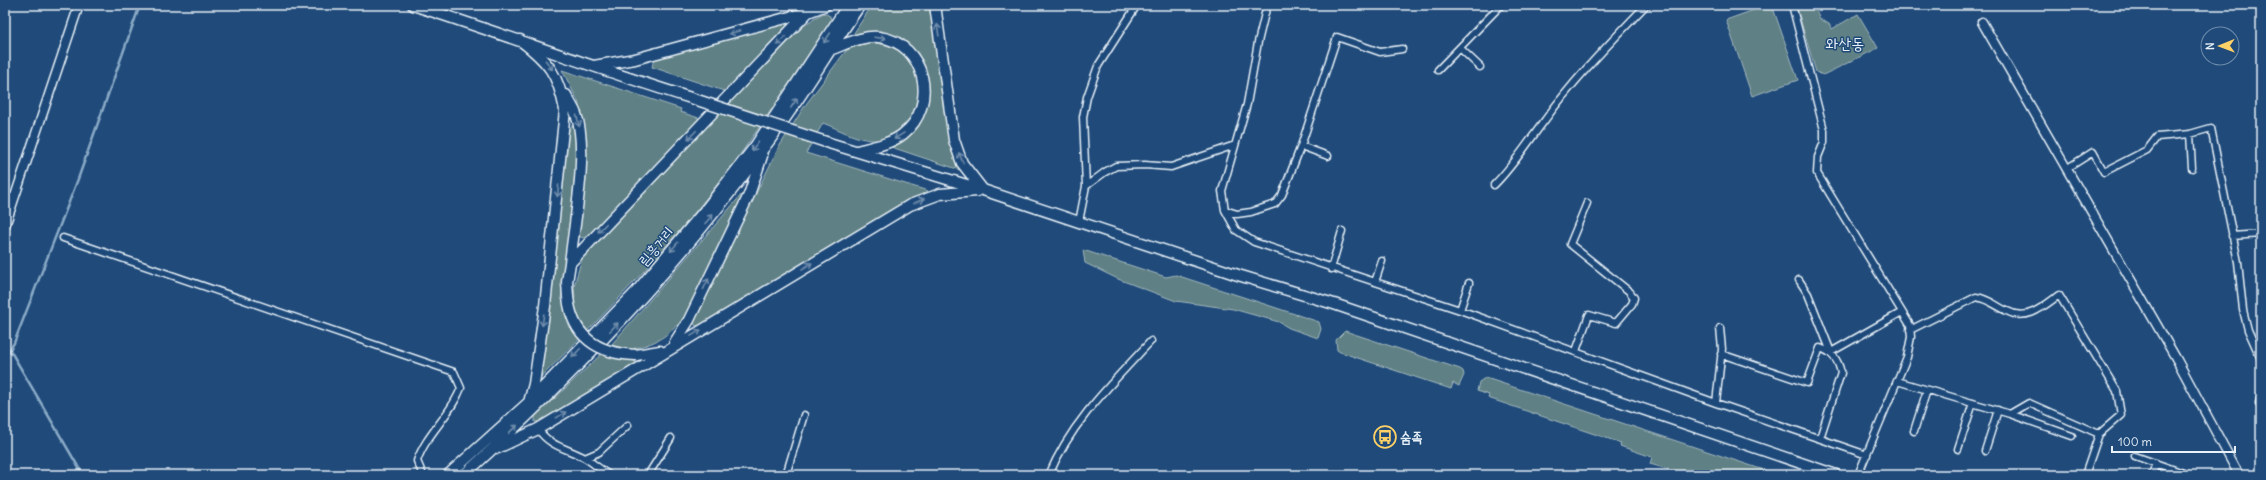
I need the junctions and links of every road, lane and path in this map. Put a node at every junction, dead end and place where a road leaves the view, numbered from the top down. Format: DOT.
graph roads {
  1 [pos="79,5"];
  2 [pos="413,5"];
  3 [pos="826,5"];
  4 [pos="848,5"];
  5 [pos="860,5"];
  6 [pos="934,5"];
  7 [pos="1137,5"];
  8 [pos="1267,5"];
  9 [pos="1501,5"];
  10 [pos="1646,5"];
  11 [pos="1792,5"];
  12 [pos="808,12"];
  13 [pos="1982,22"];
  14 [pos="520,40"];
  15 [pos="1460,48"];
  16 [pos="1402,49"];
  17 [pos="829,50"];
  18 [pos="592,67"];
  19 [pos="1480,67"];
  20 [pos="1438,70"];
  21 [pos="561,86"];
  22 [pos="2190,134"];
  23 [pos="1235,145"];
  24 [pos="1301,146"];
  25 [pos="764,148"];
  26 [pos="857,151"];
  27 [pos="1328,156"];
  28 [pos="2192,168"];
  29 [pos="2066,169"];
  30 [pos="1494,185"];
  31 [pos="1086,186"];
  32 [pos="982,190"];
  33 [pos="5,195"];
  34 [pos="14,198"];
  35 [pos="1587,203"];
  36 [pos="1225,210"];
  37 [pos="1079,222"];
  38 [pos="5,226"];
  39 [pos="1342,232"];
  40 [pos="2261,234"];
  41 [pos="2232,236"];
  42 [pos="63,238"];
  43 [pos="1382,261"];
  44 [pos="570,263"];
  45 [pos="1331,269"];
  46 [pos="1799,280"];
  47 [pos="1375,282"];
  48 [pos="1469,283"];
  49 [pos="1460,310"];
  50 [pos="1902,312"];
  51 [pos="1720,328"];
  52 [pos="1910,330"];
  53 [pos="1151,341"];
  54 [pos="670,348"];
  55 [pos="1576,351"];
  56 [pos="1831,352"];
  57 [pos="1721,354"];
  58 [pos="2261,359"];
  59 [pos="1897,381"];
  60 [pos="1927,390"];
  61 [pos="2261,396"];
  62 [pos="1973,403"];
  63 [pos="528,404"];
  64 [pos="1716,404"];
  65 [pos="2261,406"];
  66 [pos="1998,410"];
  67 [pos="2010,414"];
  68 [pos="804,416"];
  69 [pos="628,425"];
  70 [pos="538,430"];
  71 [pos="1914,431"];
  72 [pos="2099,434"];
  73 [pos="2072,436"];
  74 [pos="671,438"];
  75 [pos="1820,438"];
  76 [pos="1958,449"];
  77 [pos="1985,451"];
  78 [pos="489,452"];
  79 [pos="1867,455"];
  80 [pos="2135,456"];
  81 [pos="585,458"];
  82 [pos="2156,463"];
  83 [pos="423,475"];
  84 [pos="448,475"];
  85 [pos="464,475"];
  86 [pos="608,475"];
  87 [pos="648,475"];
  88 [pos="786,475"];
  89 [pos="1049,475"];
  90 [pos="1836,475"];
  91 [pos="1858,475"];
  92 [pos="2085,475"];
  93 [pos="2152,475"];
  94 [pos="2189,475"];
  95 [pos="2239,475"];
  1 -- 34 [label="street"];
  2 -- 14 [label="main road"];
  3 -- 12 [label="main road"];
  4 -- 63 [label="main road, 림흥거리, one-way"];
  5 -- 17 [label="main road, 림흥거리"];
  32 -- 6 [label="main road, one-way"];
  7 -- 31 [label="street"];
  8 -- 23 [label="street"];
  9 -- 15 [label="street"];
  10 -- 30 [label="street"];
  11 -- 50 [label="street"];
  12 -- 18 [label="main road, one-way"];
  12 -- 44 [label="main road, one-way"];
  13 -- 29 [label="street"];
  14 -- 18 [label="main road"];
  14 -- 21 [label="main road, one-way"];
  15 -- 19 [label="street"];
  15 -- 20 [label="street"];
  16 -- 24 [label="street"];
  25 -- 17 [label="main road, 림흥거리, one-way"];
  17 -- 26 [label="main road, one-way"];
  18 -- 26 [label="main road, bridge"];
  21 -- 44 [label="main road, one-way"];
  21 -- 63 [label="main road, one-way"];
  22 -- 28 [label="street"];
  22 -- 29 [label="street"];
  22 -- 41 [label="street"];
  23 -- 31 [label="street"];
  23 -- 36 [label="street"];
  24 -- 27 [label="street"];
  24 -- 36 [label="street"];
  54 -- 25 [label="main road, one-way"];
  78 -- 25 [label="main road, 림흥거리, one-way"];
  26 -- 32 [label="main road"];
  29 -- 95 [label="street"];
  31 -- 37 [label="street"];
  32 -- 37 [label="main road"];
  54 -- 32 [label="main road, one-way"];
  33 -- 34 [label="street"];
  34 -- 38 [label="street"];
  35 -- 55 [label="street"];
  36 -- 45 [label="street"];
  37 -- 90 [label="main road"];
  39 -- 45 [label="street"];
  40 -- 41 [label="street"];
  41 -- 58 [label="street"];
  42 -- 83 [label="street"];
  43 -- 47 [label="street"];
  44 -- 54 [label="main road, bridge"];
  45 -- 47 [label="street"];
  46 -- 56 [label="street"];
  47 -- 49 [label="street"];
  48 -- 49 [label="street"];
  49 -- 55 [label="street"];
  50 -- 52 [label="street"];
  50 -- 56 [label="street"];
  51 -- 57 [label="street"];
  52 -- 59 [label="street"];
  52 -- 72 [label="street"];
  53 -- 89 [label="street"];
  70 -- 54 [label="main road, one-way"];
  55 -- 64 [label="street"];
  56 -- 57 [label="street"];
  56 -- 75 [label="street"];
  57 -- 64 [label="street"];
  59 -- 60 [label="street"];
  59 -- 79 [label="street"];
  60 -- 62 [label="street"];
  60 -- 71 [label="street"];
  61 -- 65 [label="street"];
  62 -- 66 [label="street"];
  62 -- 76 [label="street"];
  63 -- 84 [label="main road, 림흥거리"];
  64 -- 75 [label="street"];
  66 -- 67 [label="street"];
  66 -- 77 [label="street"];
  67 -- 72 [label="street"];
  67 -- 73 [label="street"];
  68 -- 88 [label="street"];
  69 -- 81 [label="street"];
  70 -- 78 [label="main road"];
  70 -- 81 [label="street"];
  72 -- 92 [label="street"];
  74 -- 87 [label="street"];
  75 -- 79 [label="street"];
  78 -- 85 [label="main road, 림흥거리"];
  79 -- 91 [label="street"];
  80 -- 82 [label="street"];
  81 -- 86 [label="street"];
  82 -- 93 [label="street"];
  82 -- 94 [label="street"];
}
